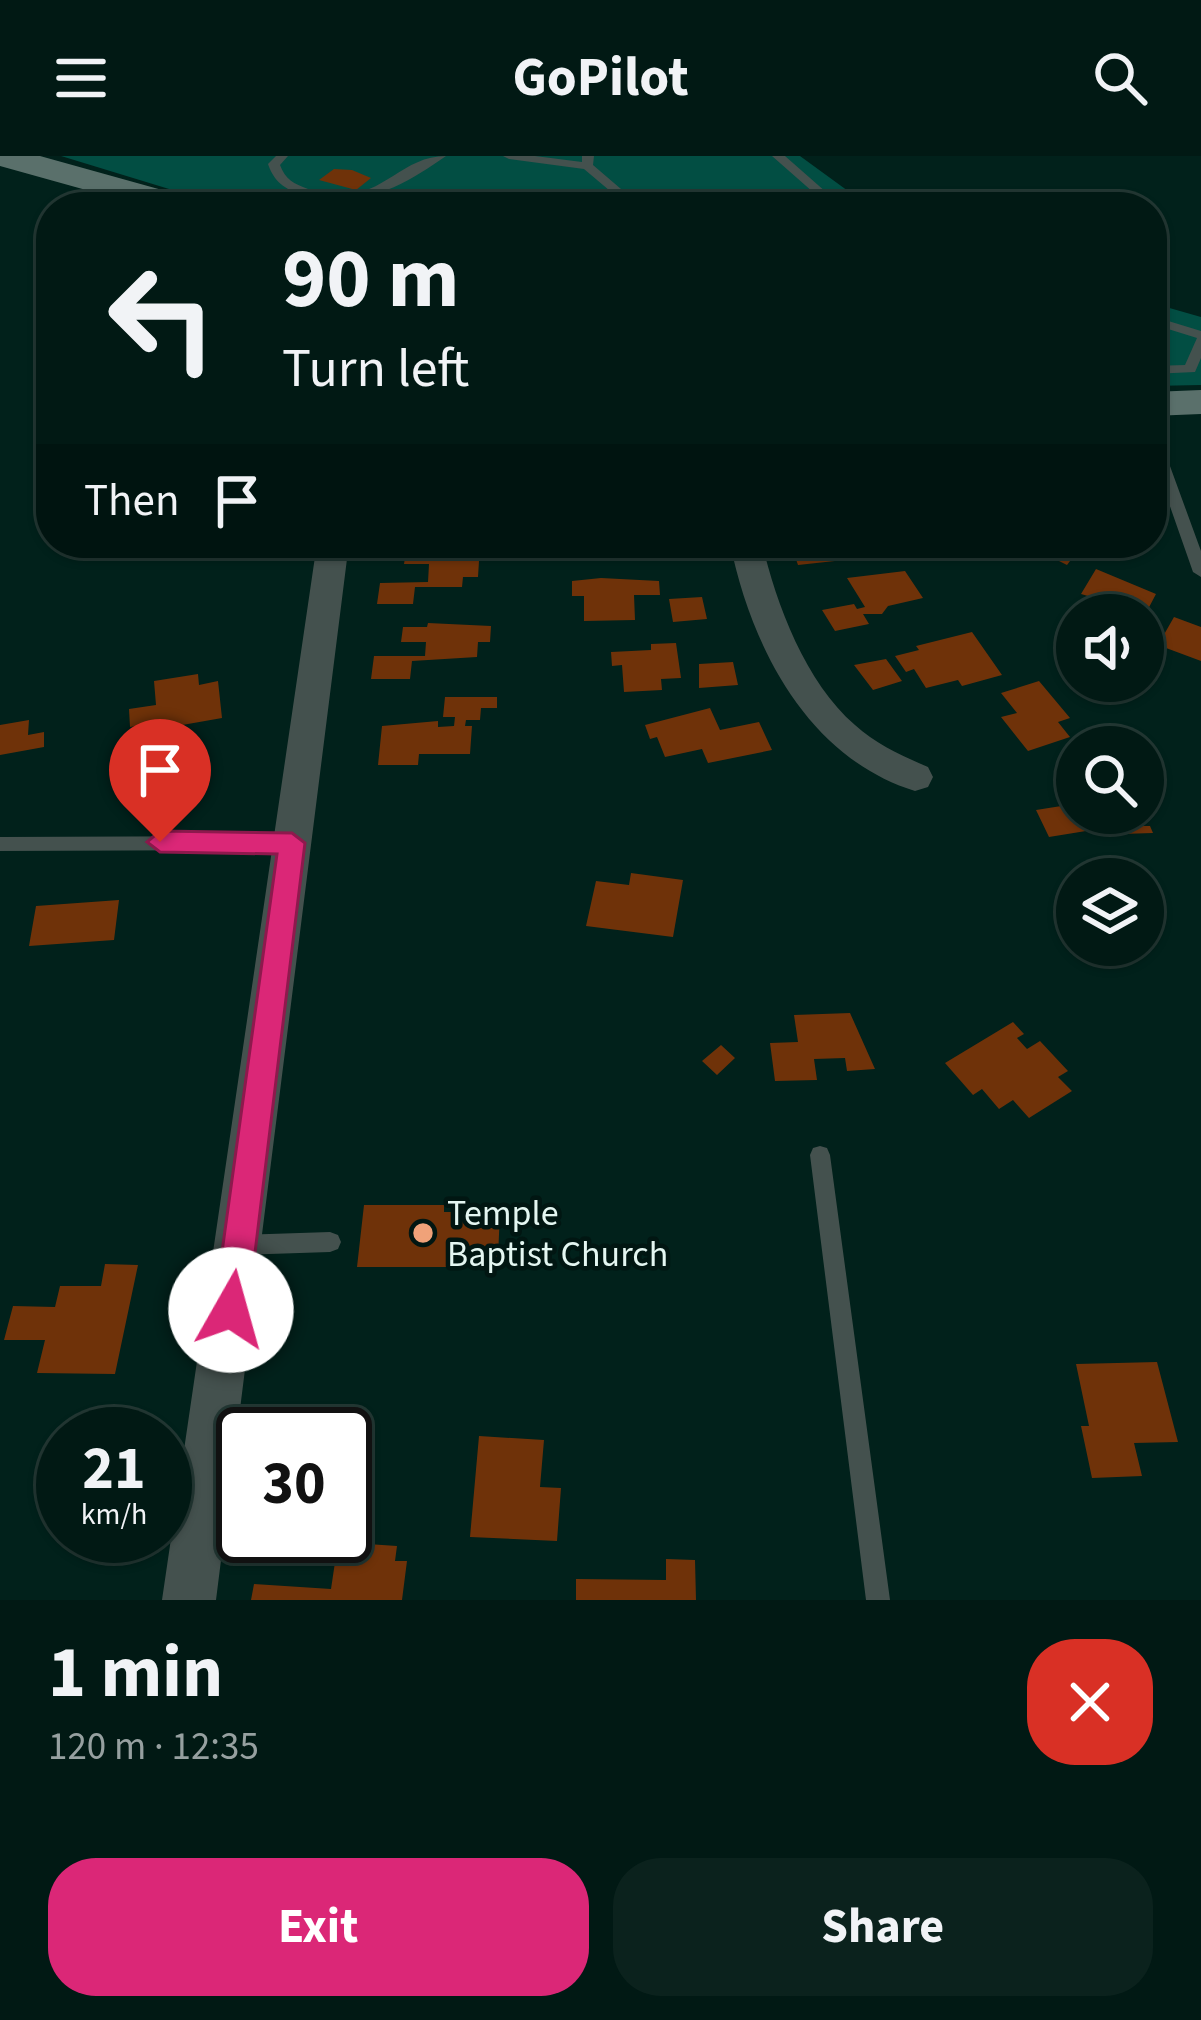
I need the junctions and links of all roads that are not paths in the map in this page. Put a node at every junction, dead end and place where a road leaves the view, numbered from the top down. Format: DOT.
graph roads {
  1 [pos="2,156"];
  2 [pos="282,156"];
  3 [pos="440,156"];
  4 [pos="509,156"];
  5 [pos="778,156"];
  6 [pos="588,161"];
  7 [pos="132,192"];
  8 [pos="309,192"];
  9 [pos="376,192"];
  10 [pos="621,192"];
  11 [pos="820,192"];
  12 [pos="1167,326"];
  13 [pos="1201,338"];
  14 [pos="1167,373"];
  15 [pos="1197,380"];
  16 [pos="1167,396"];
  17 [pos="1167,478"];
  18 [pos="331,558"];
  19 [pos="750,558"];
  20 [pos="1201,572"];
  21 [pos="915,777"];
  22 [pos="292,843"];
  23 [pos="0,844"];
  24 [pos="820,1155"];
  25 [pos="330,1242"];
  26 [pos="239,1245"];
  27 [pos="189,1600"];
  28 [pos="878,1600"];
  1 -- 7 [label="street"];
  2 -- 8 [label="lane"];
  3 -- 9 [label="lane"];
  4 -- 6 [label="lane"];
  5 -- 11 [label="lane"];
  6 -- 10 [label="lane"];
  12 -- 13 [label="lane"];
  13 -- 15 [label="lane"];
  14 -- 15 [label="lane"];
  15 -- 16 [label="street"];
  17 -- 20 [label="lane"];
  18 -- 22 [label="street"];
  19 -- 21 [label="street"];
  22 -- 23 [label="lane"];
  22 -- 26 [label="street"];
  24 -- 28 [label="lane"];
  25 -- 26 [label="lane"];
  26 -- 27 [label="street"];
}
